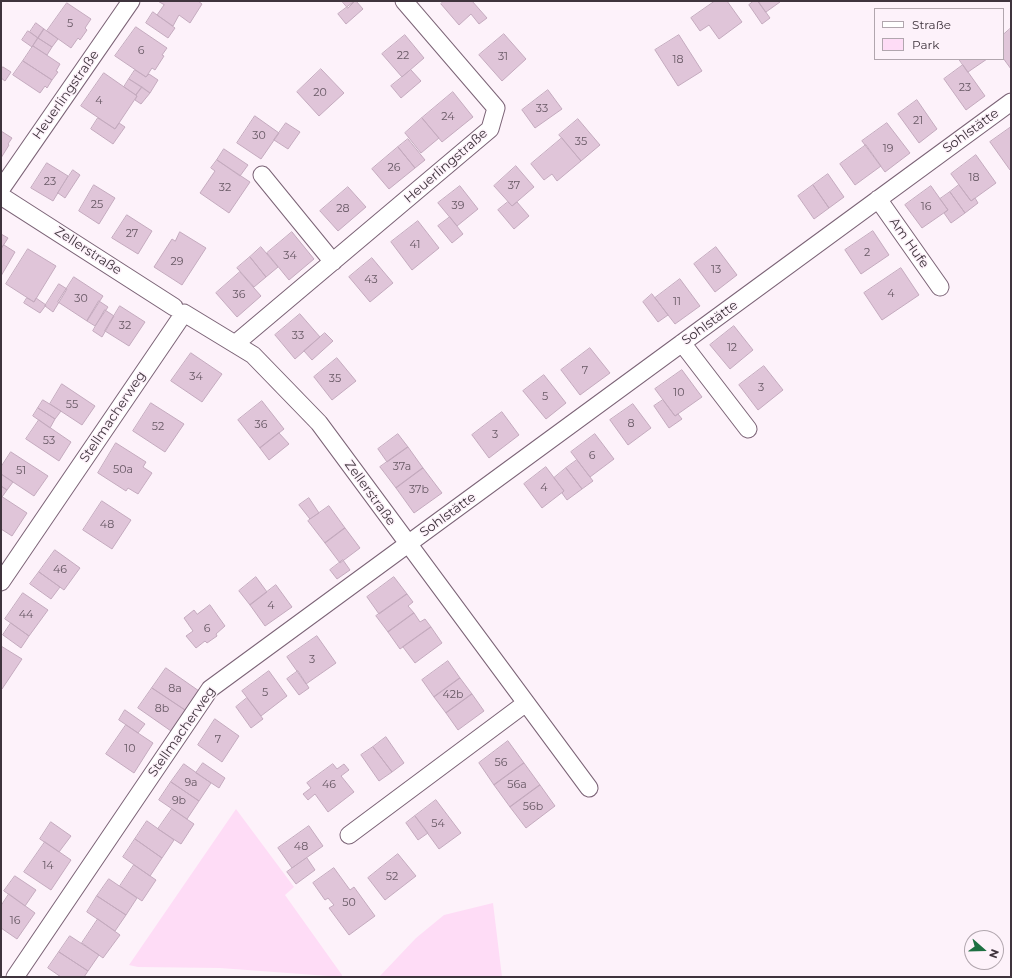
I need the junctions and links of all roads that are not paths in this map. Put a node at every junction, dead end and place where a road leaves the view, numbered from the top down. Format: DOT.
graph roads {
  1 [pos="131,1"];
  2 [pos="404,1"];
  3 [pos="1011,102"];
  4 [pos="262,175"];
  5 [pos="1,189"];
  6 [pos="1,196"];
  7 [pos="878,199"];
  8 [pos="333,262"];
  9 [pos="940,287"];
  10 [pos="179,310"];
  11 [pos="682,343"];
  12 [pos="235,344"];
  13 [pos="748,429"];
  14 [pos="408,544"];
  15 [pos="1,582"];
  16 [pos="526,703"];
  17 [pos="589,788"];
  18 [pos="349,835"];
  19 [pos="15,977"];
  1 -- 5 [label="street, Heuerlingstraße"];
  2 -- 8 [label="street, Heuerlingstraße"];
  3 -- 7 [label="street, Sohlstätte"];
  4 -- 8 [label="street"];
  6 -- 10 [label="street, Zellerstraße"];
  7 -- 9 [label="street, Am Hufe"];
  7 -- 11 [label="street, Sohlstätte"];
  8 -- 12 [label="street, Heuerlingstraße"];
  10 -- 12 [label="street, Zellerstraße"];
  10 -- 15 [label="street, Stellmacherweg"];
  11 -- 13 [label="street"];
  11 -- 14 [label="street, Sohlstätte"];
  12 -- 14 [label="street, Zellerstraße"];
  14 -- 16 [label="street, Zellerstraße"];
  14 -- 19 [label="street, Stellmacherweg"];
  16 -- 17 [label="street, Zellerstraße"];
  16 -- 18 [label="street"];
}
